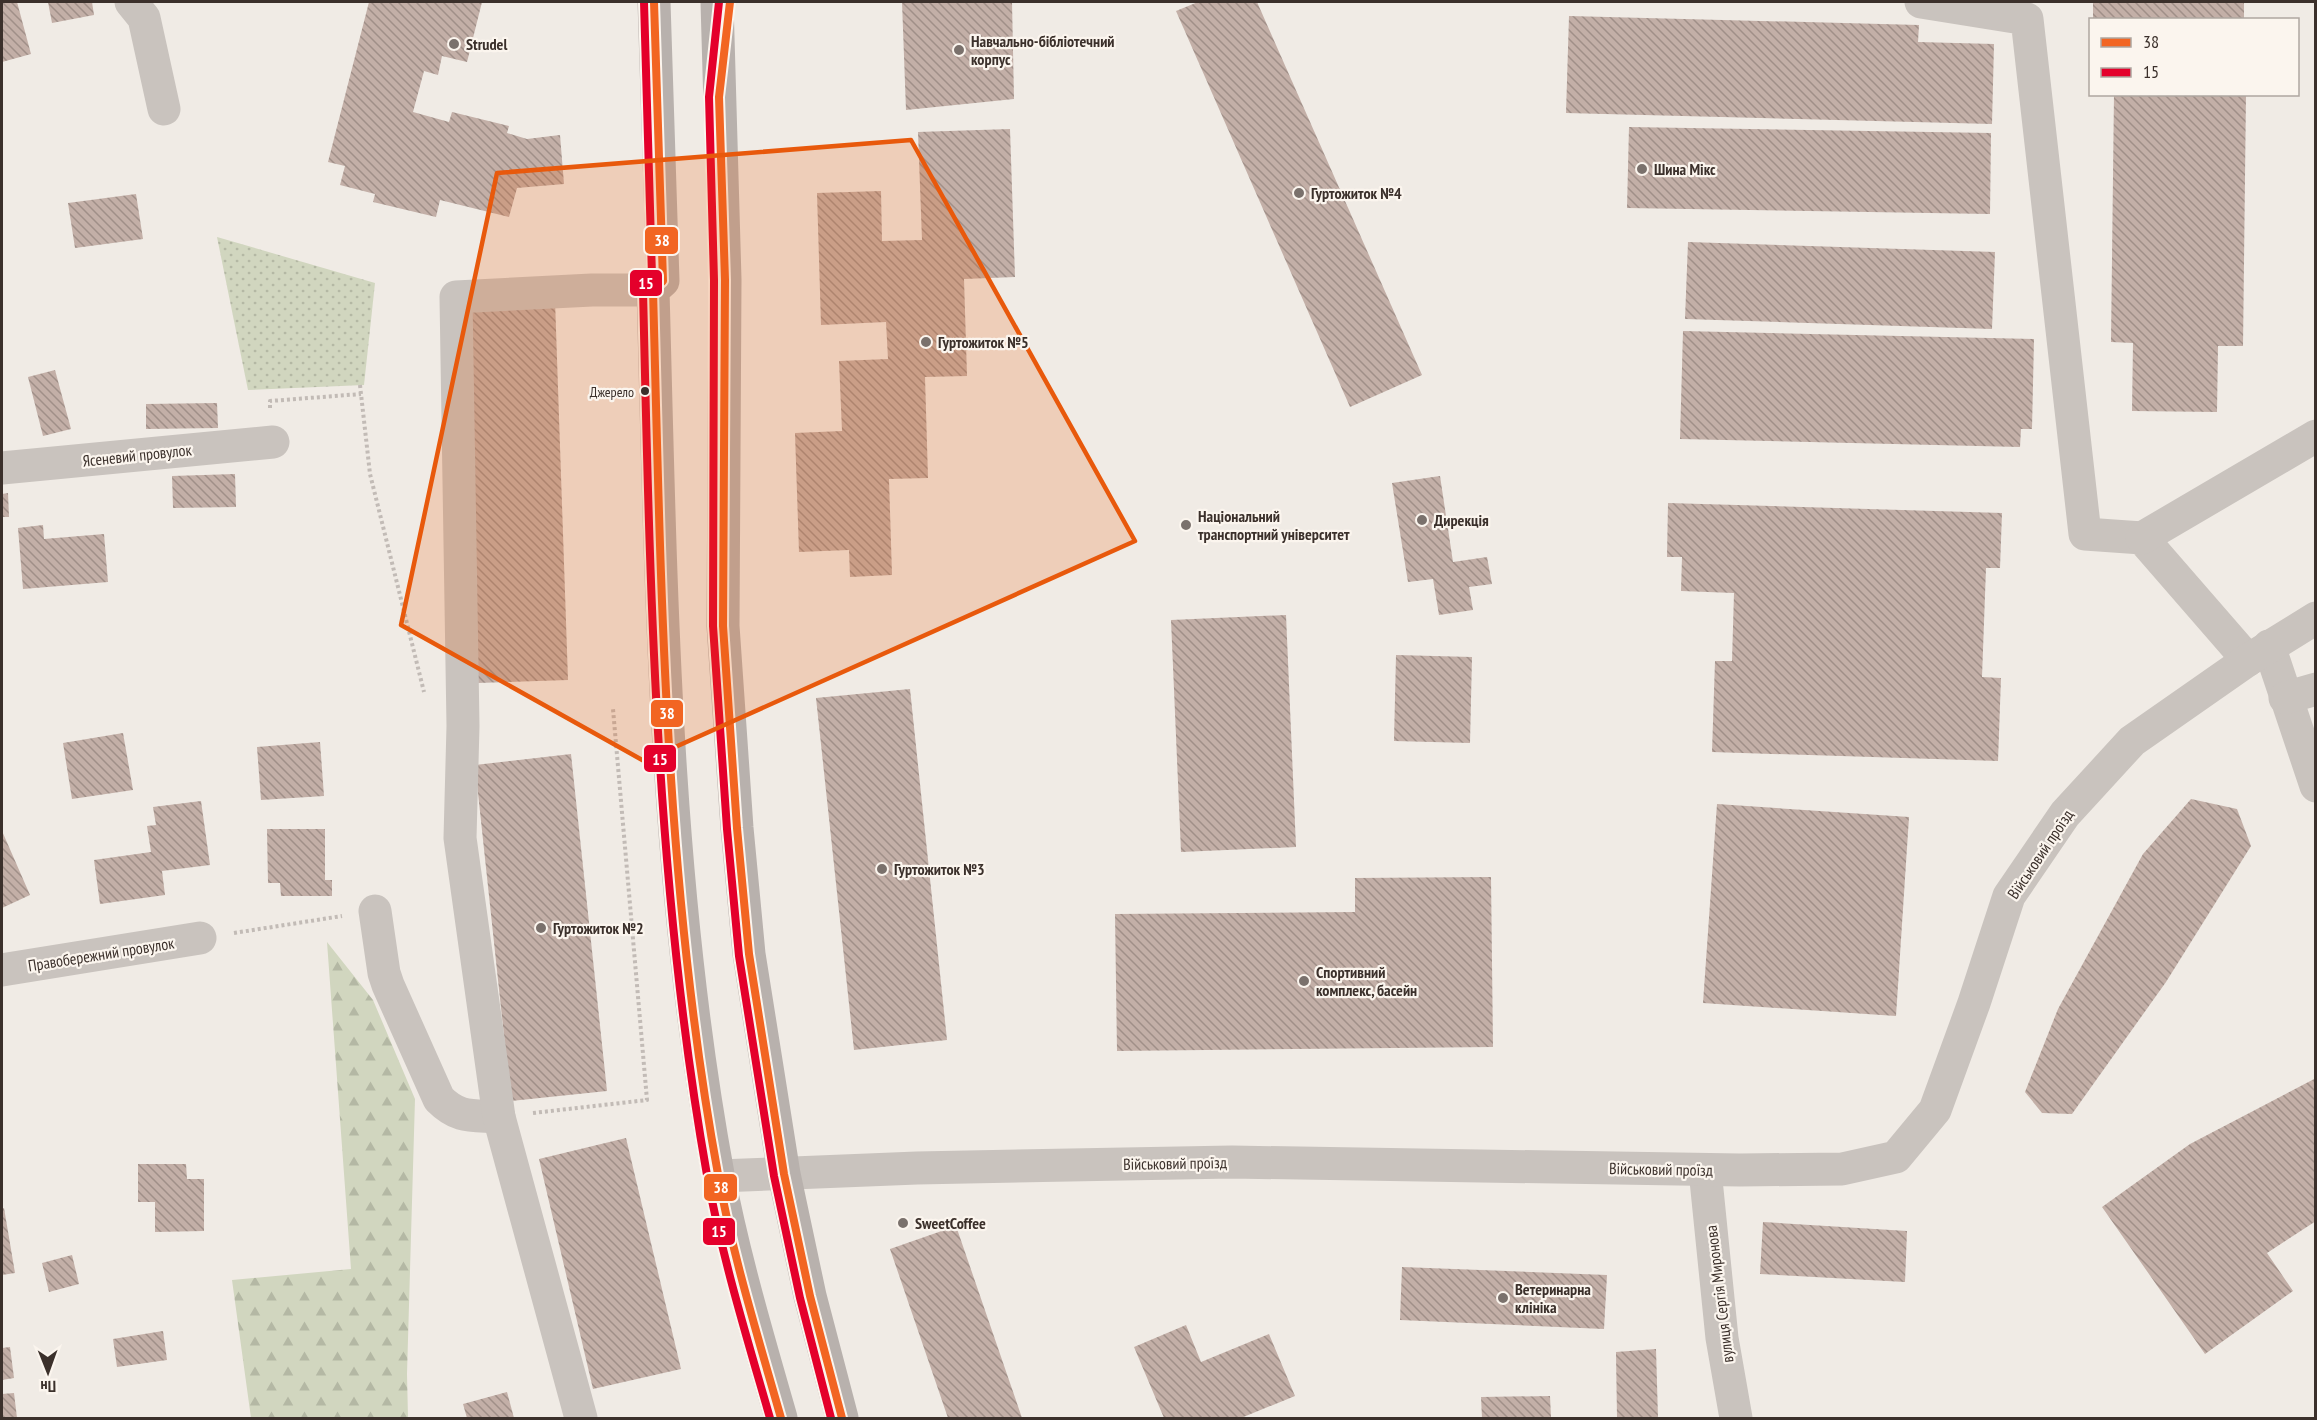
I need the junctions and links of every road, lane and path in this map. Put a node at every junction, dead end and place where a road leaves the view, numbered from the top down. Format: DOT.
graph roads {
  1 [pos="131,2"];
  2 [pos="654,2"];
  3 [pos="717,2"];
  4 [pos="730,2"];
  5 [pos="1921,2"];
  6 [pos="719,97"];
  7 [pos="164,109"];
  8 [pos="653,290"];
  9 [pos="360,385"];
  10 [pos="361,394"];
  11 [pos="2316,436"];
  12 [pos="273,442"];
  13 [pos="2,468"];
  14 [pos="2142,538"];
  15 [pos="2316,618"];
  16 [pos="2259,653"];
  17 [pos="2300,694"];
  18 [pos="426,698"];
  19 [pos="613,709"];
  20 [pos="2316,786"];
  21 [pos="375,911"];
  22 [pos="200,939"];
  23 [pos="2,970"];
  24 [pos="499,1116"];
  25 [pos="1705,1170"];
  26 [pos="784,1174"];
  27 [pos="718,1176"];
  28 [pos="581,1419"];
  29 [pos="781,1419"];
  30 [pos="842,1419"];
  31 [pos="1736,1419"];
  1 -- 7 [label="street"];
  2 -- 8 [label="main road"];
  3 -- 6 [label="main road"];
  4 -- 6 [label="street"];
  5 -- 14 [label="street"];
  6 -- 26 [label="main road"];
  8 -- 24 [label="street"];
  8 -- 27 [label="main road"];
  9 -- 10 [label="path"];
  10 -- 12 [label="path"];
  10 -- 18 [label="path"];
  11 -- 14 [label="street"];
  12 -- 13 [label="street, Ясеневий провулок"];
  14 -- 16 [label="street"];
  15 -- 16 [label="street, Військовий проїзд"];
  16 -- 17 [label="street"];
  16 -- 25 [label="street, Військовий проїзд"];
  17 -- 20 [label="street"];
  19 -- 24 [label="path"];
  21 -- 22 [label="path"];
  21 -- 24 [label="street"];
  22 -- 23 [label="street, Правобережний провулок"];
  24 -- 28 [label="street"];
  25 -- 26 [label="street, Військовий проїзд"];
  25 -- 31 [label="street, вулиця Сергія Миронова"];
  26 -- 27 [label="street, Військовий проїзд"];
  26 -- 30 [label="main road"];
  27 -- 29 [label="main road"];
}
